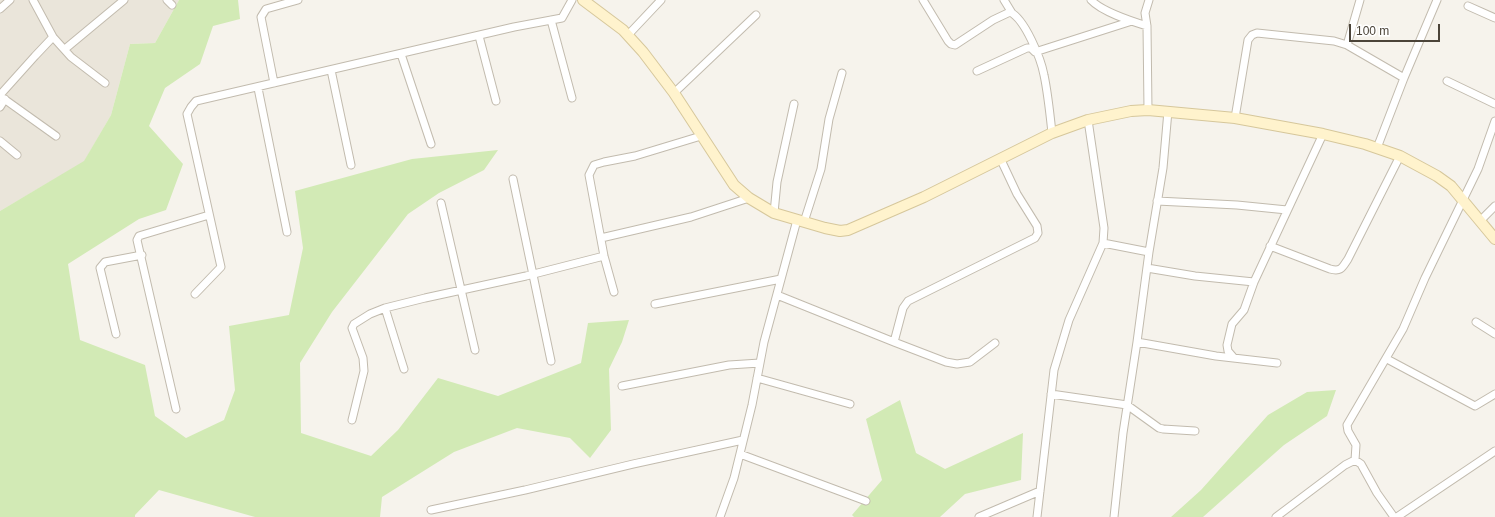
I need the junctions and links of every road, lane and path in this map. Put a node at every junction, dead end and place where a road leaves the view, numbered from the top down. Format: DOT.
graph roads {
  1 [pos="10,0"];
  2 [pos="33,0"];
  3 [pos="124,0"];
  4 [pos="298,0"];
  5 [pos="572,0"];
  6 [pos="583,0"];
  7 [pos="661,0"];
  8 [pos="923,0"];
  9 [pos="1004,0"];
  10 [pos="1091,0"];
  11 [pos="1149,0"];
  12 [pos="1360,0"];
  13 [pos="1437,0"];
  14 [pos="1468,6"];
  15 [pos="0,9"];
  16 [pos="1012,13"];
  17 [pos="756,15"];
  18 [pos="1495,18"];
  19 [pos="551,20"];
  20 [pos="1132,21"];
  21 [pos="1147,26"];
  22 [pos="628,35"];
  23 [pos="479,36"];
  24 [pos="53,37"];
  25 [pos="1347,45"];
  26 [pos="65,50"];
  27 [pos="1035,52"];
  28 [pos="401,54"];
  29 [pos="331,70"];
  30 [pos="977,71"];
  31 [pos="842,73"];
  32 [pos="1404,78"];
  33 [pos="1447,81"];
  34 [pos="104,83"];
  35 [pos="274,83"];
  36 [pos="258,88"];
  37 [pos="674,93"];
  38 [pos="2,97"];
  39 [pos="572,98"];
  40 [pos="496,101"];
  41 [pos="794,104"];
  42 [pos="1495,104"];
  43 [pos="0,107"];
  44 [pos="1148,110"];
  45 [pos="1168,111"];
  46 [pos="1235,118"];
  47 [pos="1088,120"];
  48 [pos="1495,121"];
  49 [pos="1052,133"];
  50 [pos="1323,134"];
  51 [pos="56,136"];
  52 [pos="701,136"];
  53 [pos="0,141"];
  54 [pos="431,144"];
  55 [pos="1377,148"];
  56 [pos="17,156"];
  57 [pos="1400,156"];
  58 [pos="1001,160"];
  59 [pos="351,165"];
  60 [pos="513,179"];
  61 [pos="749,198"];
  62 [pos="1462,199"];
  63 [pos="1157,202"];
  64 [pos="441,203"];
  65 [pos="1495,206"];
  66 [pos="1287,210"];
  67 [pos="774,213"];
  68 [pos="209,215"];
  69 [pos="801,221"];
  70 [pos="1480,221"];
  71 [pos="286,232"];
  72 [pos="601,238"];
  73 [pos="1495,239"];
  74 [pos="1103,243"];
  75 [pos="1270,246"];
  76 [pos="1149,252"];
  77 [pos="142,255"];
  78 [pos="604,256"];
  79 [pos="1147,268"];
  80 [pos="534,274"];
  81 [pos="781,279"];
  82 [pos="1254,282"];
  83 [pos="462,290"];
  84 [pos="614,292"];
  85 [pos="195,294"];
  86 [pos="777,296"];
  87 [pos="655,304"];
  88 [pos="385,308"];
  89 [pos="1476,322"];
  90 [pos="116,334"];
  91 [pos="1495,334"];
  92 [pos="894,342"];
  93 [pos="1137,342"];
  94 [pos="995,343"];
  95 [pos="475,350"];
  96 [pos="1234,358"];
  97 [pos="1386,359"];
  98 [pos="552,361"];
  99 [pos="760,363"];
  100 [pos="1277,363"];
  101 [pos="404,369"];
  102 [pos="757,378"];
  103 [pos="622,386"];
  104 [pos="1051,394"];
  105 [pos="1495,394"];
  106 [pos="850,404"];
  107 [pos="1127,406"];
  108 [pos="176,409"];
  109 [pos="352,420"];
  110 [pos="1195,431"];
  111 [pos="743,440"];
  112 [pos="1495,451"];
  113 [pos="740,454"];
  114 [pos="1355,460"];
  115 [pos="1040,490"];
  116 [pos="866,501"];
  117 [pos="431,510"];
  118 [pos="720,517"];
  119 [pos="979,517"];
  120 [pos="1037,517"];
  121 [pos="1114,517"];
  122 [pos="1276,517"];
  123 [pos="1394,517"];
  124 [pos="1397,517"];
  1 -- 15 [label="street"];
  2 -- 24 [label="street"];
  3 -- 26 [label="street"];
  4 -- 35 [label="street"];
  5 -- 19 [label="street"];
  6 -- 22 [label="street"];
  7 -- 22 [label="street"];
  8 -- 16 [label="street"];
  9 -- 16 [label="street"];
  10 -- 20 [label="street"];
  11 -- 21 [label="street"];
  12 -- 25 [label="street"];
  13 -- 32 [label="street"];
  14 -- 18 [label="street"];
  16 -- 27 [label="street"];
  17 -- 37 [label="street"];
  19 -- 23 [label="street"];
  19 -- 39 [label="street"];
  20 -- 21 [label="street"];
  20 -- 27 [label="street"];
  21 -- 44 [label="street"];
  22 -- 37 [label="street"];
  23 -- 28 [label="street"];
  23 -- 40 [label="street"];
  24 -- 26 [label="street"];
  24 -- 38 [label="street"];
  25 -- 32 [label="street"];
  25 -- 46 [label="street"];
  26 -- 34 [label="street"];
  27 -- 30 [label="street"];
  27 -- 49 [label="street"];
  28 -- 29 [label="street"];
  28 -- 54 [label="street"];
  29 -- 35 [label="street"];
  29 -- 59 [label="street"];
  31 -- 69 [label="street"];
  32 -- 55 [label="street"];
  33 -- 42 [label="street"];
  35 -- 36 [label="street"];
  36 -- 68 [label="street"];
  36 -- 71 [label="street"];
  37 -- 52 [label="street"];
  38 -- 43 [label="street"];
  38 -- 51 [label="street"];
  41 -- 67 [label="street"];
  44 -- 45 [label="street"];
  44 -- 47 [label="street"];
  45 -- 46 [label="street"];
  45 -- 63 [label="street"];
  46 -- 50 [label="street"];
  47 -- 49 [label="street"];
  47 -- 74 [label="street"];
  48 -- 62 [label="street"];
  49 -- 58 [label="street"];
  50 -- 55 [label="street"];
  50 -- 66 [label="street"];
  52 -- 61 [label="street"];
  52 -- 72 [label="street"];
  53 -- 56 [label="street"];
  55 -- 57 [label="street"];
  57 -- 62 [label="street"];
  57 -- 75 [label="street"];
  58 -- 69 [label="street"];
  58 -- 92 [label="street"];
  60 -- 80 [label="street"];
  61 -- 67 [label="street"];
  61 -- 72 [label="street"];
  62 -- 70 [label="street"];
  62 -- 97 [label="street"];
  63 -- 66 [label="street"];
  63 -- 76 [label="street"];
  64 -- 83 [label="street"];
  65 -- 70 [label="street"];
  66 -- 75 [label="street"];
  67 -- 69 [label="street"];
  68 -- 77 [label="street"];
  68 -- 85 [label="street"];
  69 -- 81 [label="street"];
  70 -- 73 [label="street"];
  72 -- 78 [label="street"];
  74 -- 76 [label="street"];
  74 -- 104 [label="street"];
  75 -- 82 [label="street"];
  76 -- 79 [label="street"];
  77 -- 90 [label="street"];
  77 -- 108 [label="street"];
  78 -- 80 [label="street"];
  78 -- 84 [label="street"];
  79 -- 82 [label="street"];
  79 -- 93 [label="street"];
  80 -- 83 [label="street"];
  80 -- 98 [label="street"];
  81 -- 86 [label="street"];
  81 -- 87 [label="street"];
  82 -- 96 [label="street"];
  83 -- 88 [label="street"];
  83 -- 95 [label="street"];
  86 -- 92 [label="street"];
  86 -- 99 [label="street"];
  88 -- 101 [label="street"];
  88 -- 109 [label="street"];
  89 -- 91 [label="street"];
  92 -- 94 [label="street"];
  93 -- 96 [label="street"];
  93 -- 107 [label="street"];
  96 -- 100 [label="street"];
  97 -- 105 [label="street"];
  97 -- 114 [label="street"];
  99 -- 102 [label="street"];
  99 -- 103 [label="street"];
  102 -- 106 [label="street"];
  102 -- 111 [label="street"];
  104 -- 107 [label="street"];
  104 -- 115 [label="street"];
  107 -- 110 [label="street"];
  107 -- 121 [label="street"];
  111 -- 113 [label="street"];
  111 -- 117 [label="street"];
  112 -- 124 [label="street"];
  113 -- 116 [label="street"];
  113 -- 118 [label="street"];
  114 -- 122 [label="street"];
  114 -- 123 [label="street"];
  115 -- 119 [label="street"];
  115 -- 120 [label="street"];
}
